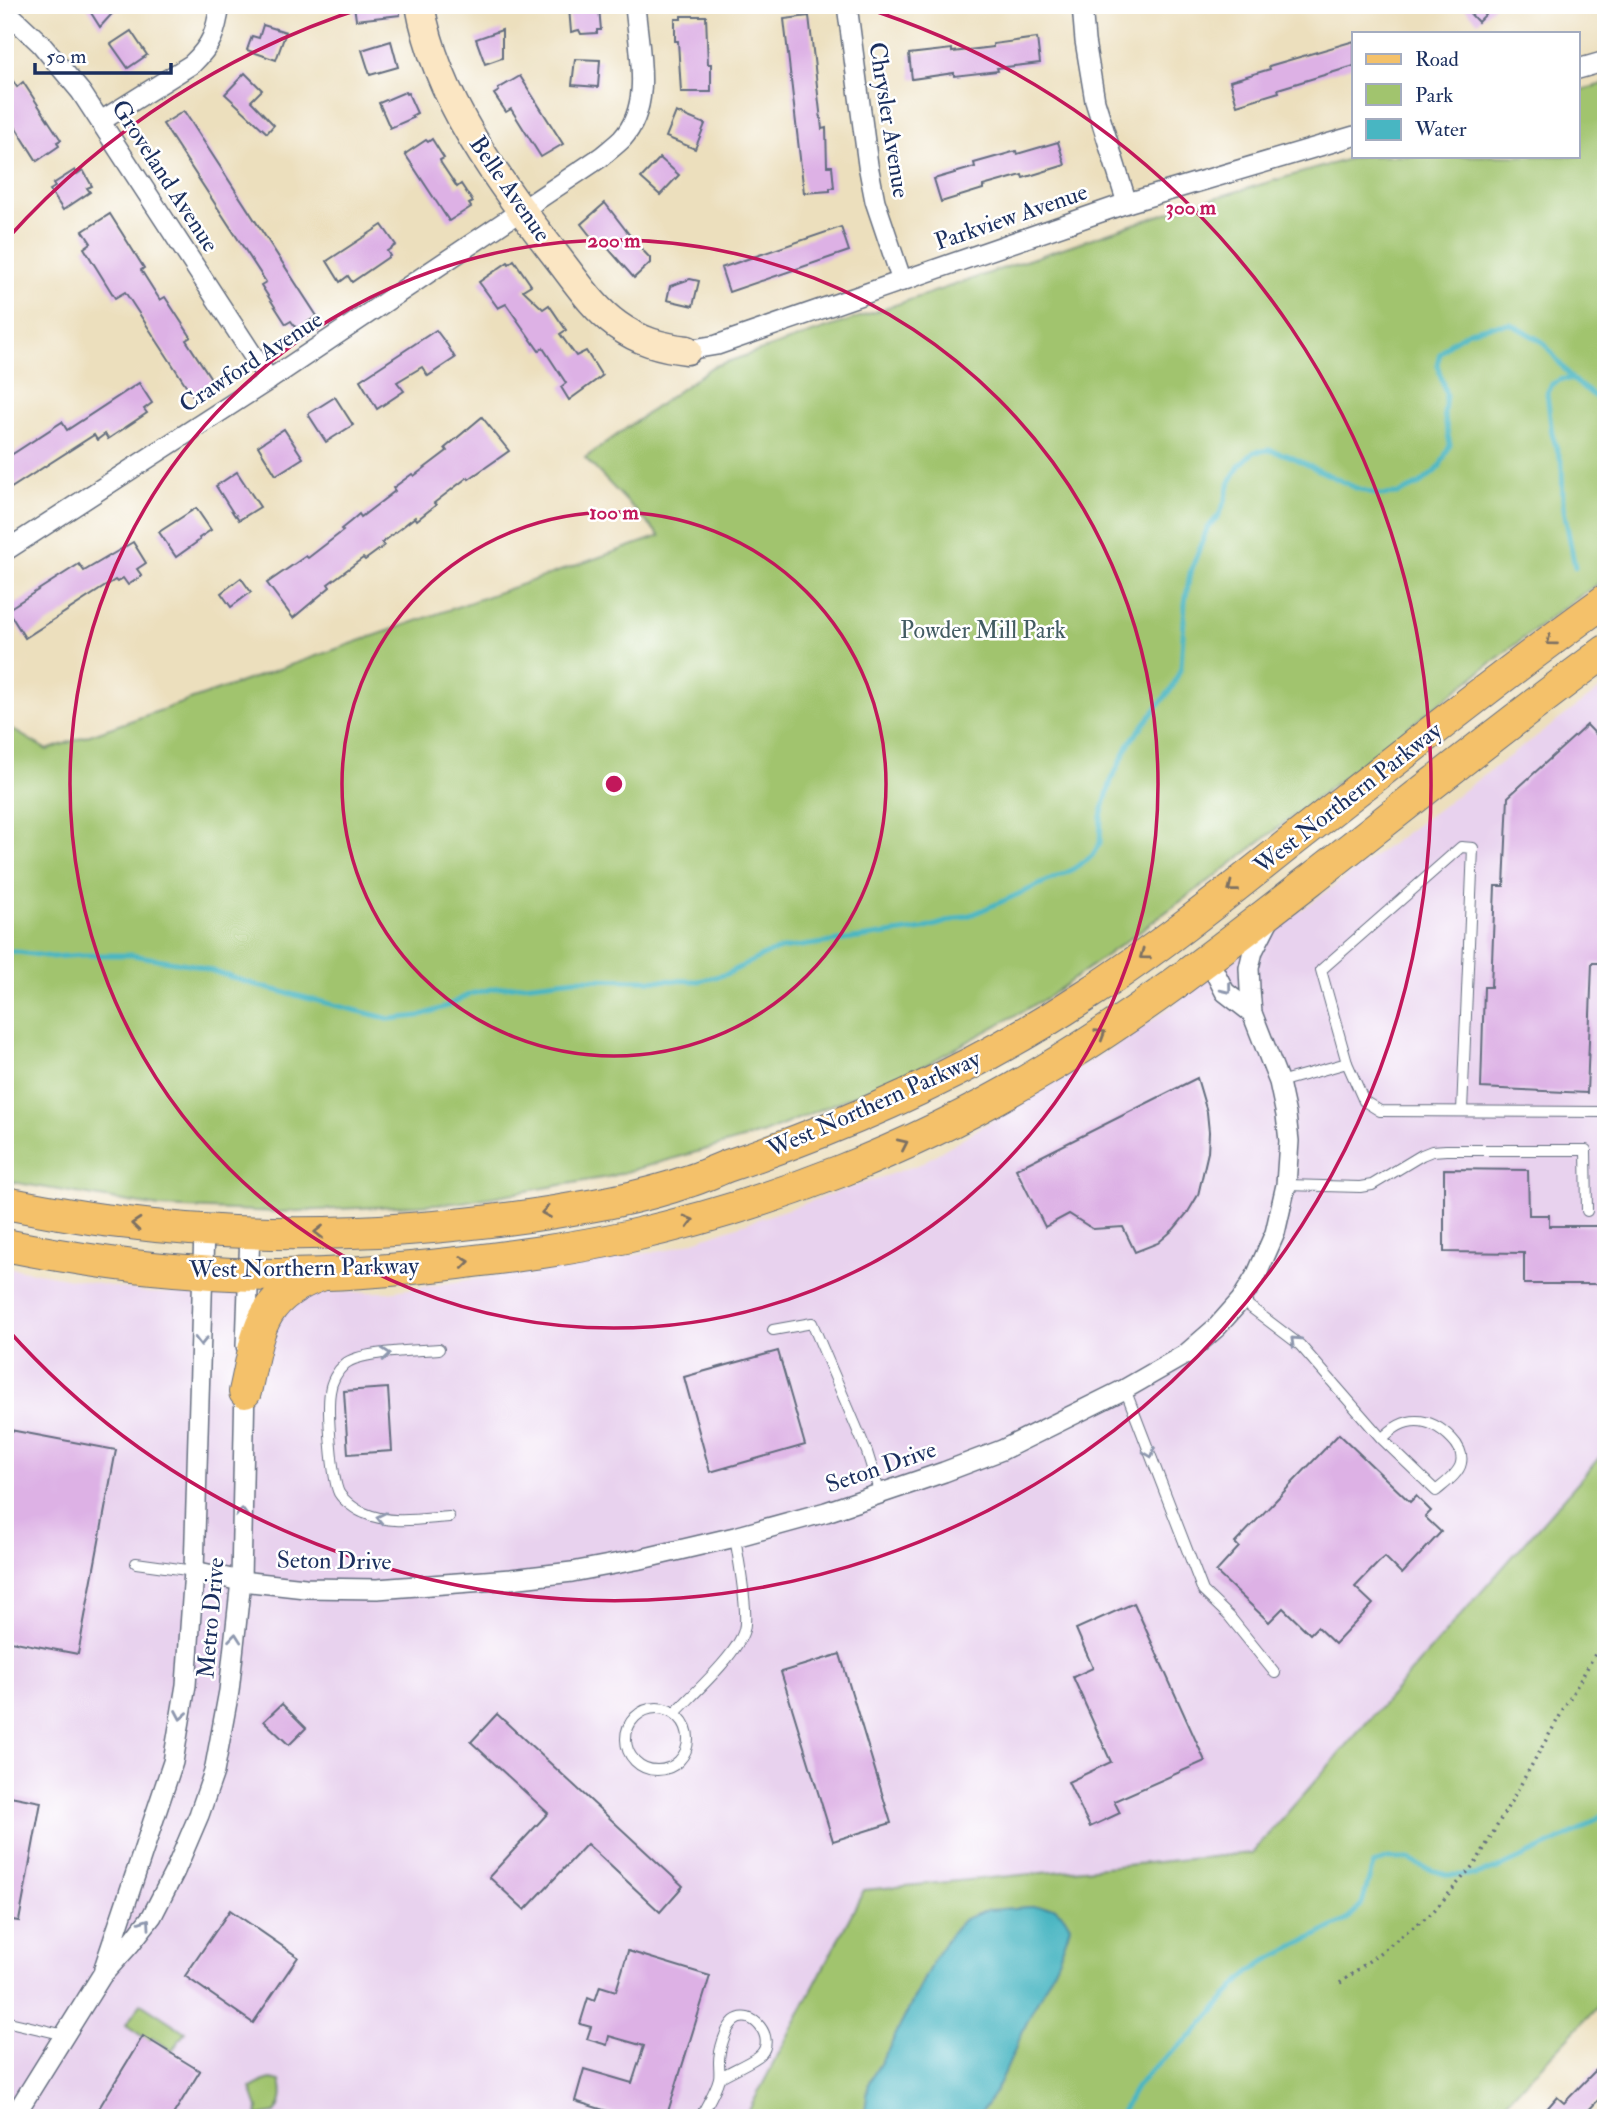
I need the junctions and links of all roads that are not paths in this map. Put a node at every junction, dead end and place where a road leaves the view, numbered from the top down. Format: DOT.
graph roads {
  1 [pos="219,5"];
  2 [pos="420,5"];
  3 [pos="635,5"];
  4 [pos="847,5"];
  5 [pos="1082,5"];
  6 [pos="5,10"];
  7 [pos="1606,61"];
  8 [pos="1580,68"];
  9 [pos="101,121"];
  10 [pos="1352,137"];
  11 [pos="1127,203"];
  12 [pos="522,212"];
  13 [pos="902,281"];
  14 [pos="687,351"];
  15 [pos="269,380"];
  16 [pos="5,551"];
  17 [pos="1606,600"];
  18 [pos="1606,651"];
  19 [pos="1278,905"];
  20 [pos="1199,915"];
  21 [pos="1208,959"];
  22 [pos="1252,1013"];
  23 [pos="1347,1063"];
  24 [pos="1279,1082"];
  25 [pos="1462,1111"];
  26 [pos="1606,1112"];
  27 [pos="1286,1185"];
  28 [pos="5,1203"];
  29 [pos="1587,1211"];
  30 [pos="204,1230"];
  31 [pos="250,1232"];
  32 [pos="5,1245"];
  33 [pos="202,1273"];
  34 [pos="327,1273"];
  35 [pos="248,1274"];
  36 [pos="1241,1300"];
  37 [pos="773,1330"];
  38 [pos="439,1349"];
  39 [pos="1125,1389"];
  40 [pos="245,1392"];
  41 [pos="1382,1440"];
  42 [pos="880,1494"];
  43 [pos="449,1517"];
  44 [pos="735,1537"];
  45 [pos="136,1563"];
  46 [pos="194,1572"];
  47 [pos="240,1581"];
  48 [pos="1275,1673"];
  49 [pos="675,1713"];
  50 [pos="103,1975"];
  51 [pos="5,2021"];
  52 [pos="66,2035"];
  53 [pos="719,2078"];
  54 [pos="13,2118"];
  55 [pos="700,2118"];
  1 -- 9 [label="street"];
  2 -- 12 [label="street, Belle Avenue"];
  3 -- 12 [label="street, Crawford Avenue"];
  4 -- 13 [label="street, Chrysler Avenue"];
  5 -- 11 [label="street"];
  6 -- 9 [label="street, Groveland Avenue"];
  7 -- 8 [label="street"];
  9 -- 15 [label="street, Groveland Avenue"];
  10 -- 11 [label="street, Parkview Avenue"];
  11 -- 13 [label="street, Parkview Avenue"];
  12 -- 14 [label="street, Belle Avenue"];
  12 -- 15 [label="street, Crawford Avenue"];
  13 -- 14 [label="street, Parkview Avenue"];
  15 -- 16 [label="street, Crawford Avenue"];
  17 -- 20 [label="main road, West Northern Parkway, one-way"];
  18 -- 19 [label="main road, West Northern Parkway"];
  19 -- 21 [label="main road, West Northern Parkway"];
  19 -- 22 [label="street, Seton Drive"];
  20 -- 21 [label="main road"];
  20 -- 31 [label="main road, West Northern Parkway, one-way"];
  21 -- 22 [label="street, one-way"];
  34 -- 21 [label="main road, West Northern Parkway, one-way"];
  22 -- 24 [label="street, Seton Drive"];
  23 -- 24 [label="lane"];
  23 -- 25 [label="lane"];
  23 -- 25 [label="lane"];
  24 -- 27 [label="street, Seton Drive"];
  25 -- 26 [label="lane"];
  27 -- 29 [label="lane"];
  27 -- 36 [label="street, Seton Drive"];
  30 -- 28 [label="main road, West Northern Parkway, one-way"];
  30 -- 31 [label="main road, West Northern Parkway"];
  30 -- 33 [label="street, Metro Drive"];
  31 -- 35 [label="street, Metro Drive"];
  32 -- 33 [label="main road, West Northern Parkway"];
  33 -- 35 [label="main road, West Northern Parkway"];
  33 -- 46 [label="street, Metro Drive, one-way"];
  34 -- 35 [label="main road, West Northern Parkway"];
  34 -- 40 [label="main road"];
  35 -- 40 [label="street, Metro Drive"];
  36 -- 39 [label="street, Seton Drive"];
  41 -- 36 [label="lane, one-way"];
  37 -- 42 [label="lane"];
  43 -- 38 [label="lane, one-way"];
  39 -- 42 [label="street, Seton Drive"];
  39 -- 48 [label="lane, one-way"];
  47 -- 40 [label="street, Metro Drive, one-way"];
  41 -- 41 [label="lane"];
  42 -- 44 [label="street, Seton Drive"];
  44 -- 47 [label="street, Seton Drive"];
  44 -- 49 [label="lane"];
  45 -- 46 [label="lane"];
  46 -- 47 [label="street, Seton Drive"];
  46 -- 50 [label="street, Metro Drive, one-way"];
  50 -- 47 [label="street, Metro Drive, one-way"];
  49 -- 49 [label="lane"];
  50 -- 52 [label="street, Metro Drive"];
  51 -- 52 [label="lane"];
  52 -- 54 [label="street, Metro Drive"];
  53 -- 53 [label="lane"];
  53 -- 55 [label="lane"];
}
